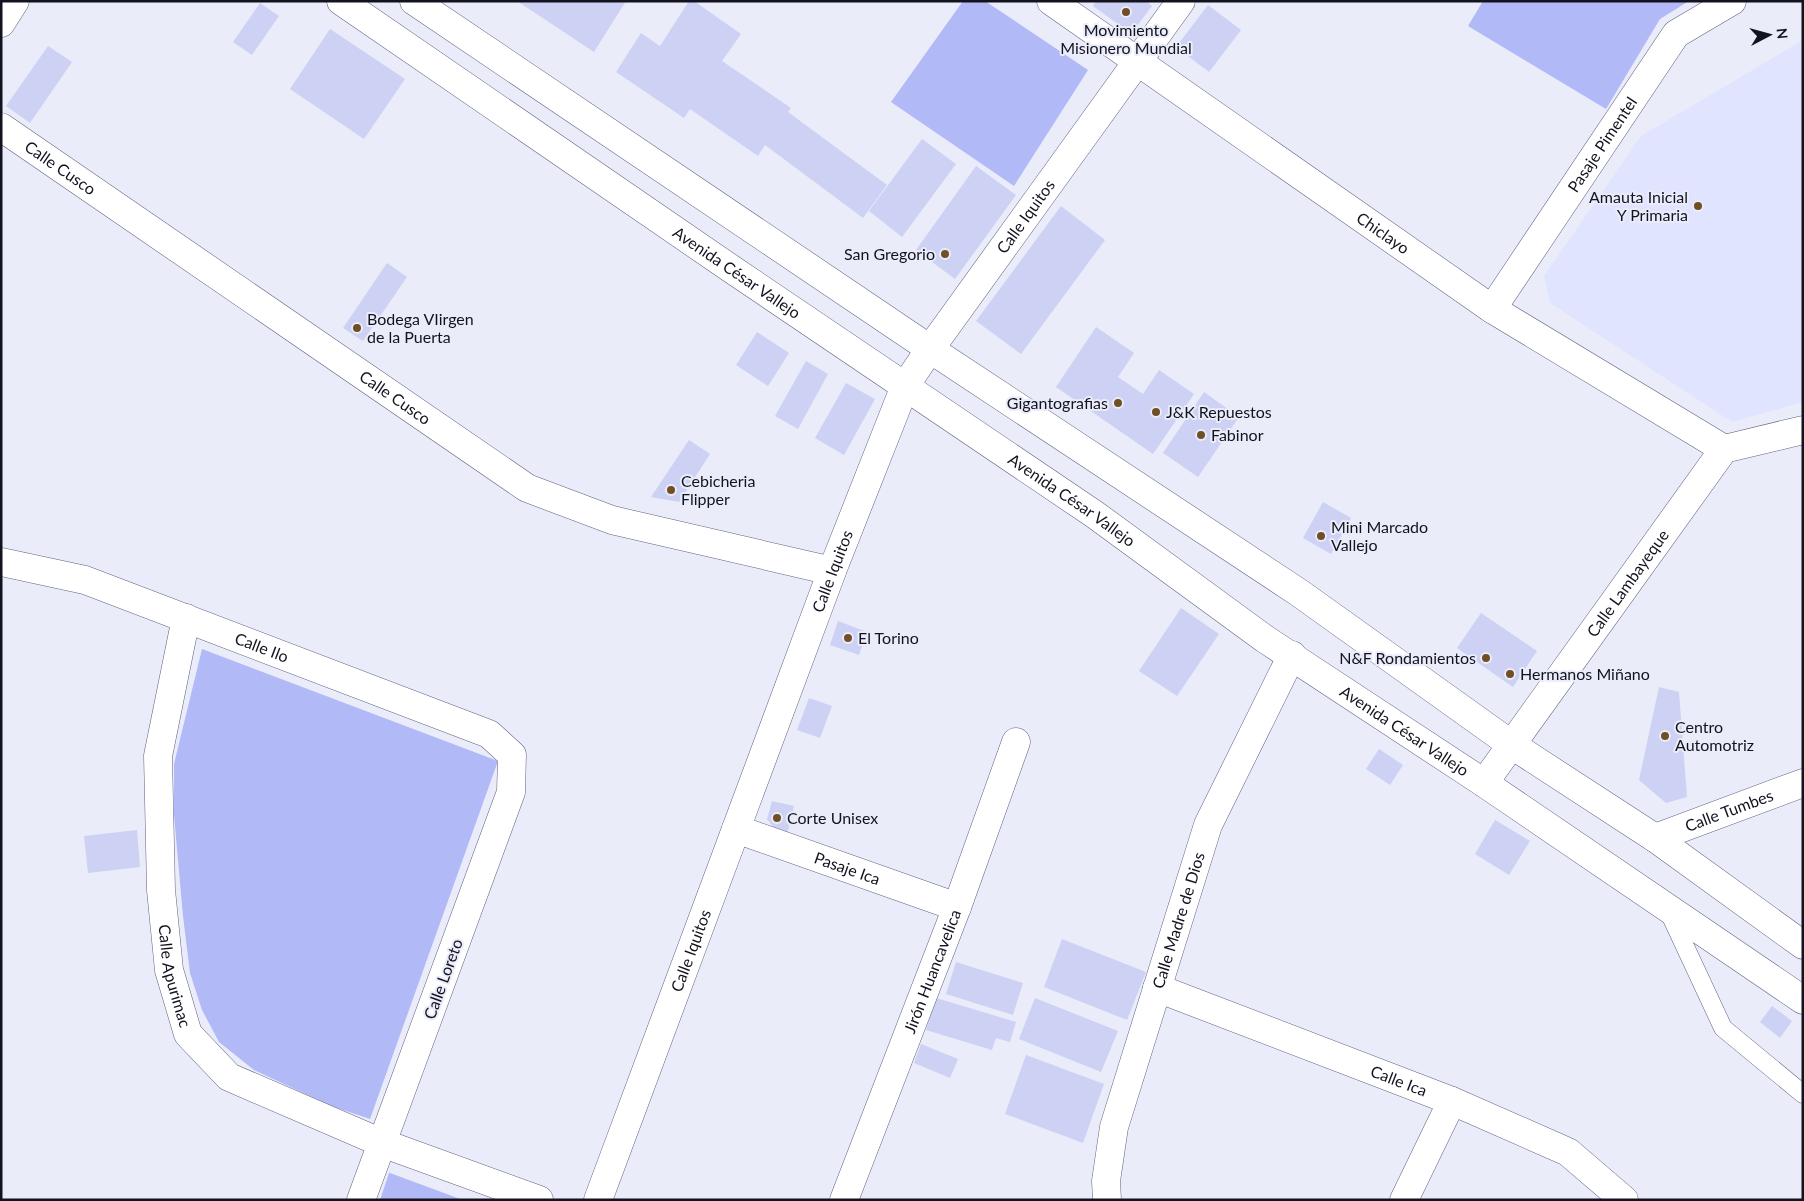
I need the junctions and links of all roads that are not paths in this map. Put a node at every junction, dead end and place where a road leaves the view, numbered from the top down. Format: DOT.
graph roads {
  1 [pos="15,1"];
  2 [pos="341,1"];
  3 [pos="414,1"];
  4 [pos="1051,1"];
  5 [pos="1181,1"];
  6 [pos="1732,1"];
  7 [pos="1,23"];
  8 [pos="446,23"];
  9 [pos="424,58"];
  10 [pos="1137,62"];
  11 [pos="1,128"];
  12 [pos="1492,309"];
  13 [pos="930,349"];
  14 [pos="905,386"];
  15 [pos="1803,430"];
  16 [pos="1724,449"];
  17 [pos="1,562"];
  18 [pos="832,571"];
  19 [pos="186,618"];
  20 [pos="1292,655"];
  21 [pos="1016,742"];
  22 [pos="1512,745"];
  23 [pos="512,755"];
  24 [pos="1484,783"];
  25 [pos="1803,783"];
  26 [pos="736,829"];
  27 [pos="1655,838"];
  28 [pos="1665,906"];
  29 [pos="957,907"];
  30 [pos="1803,945"];
  31 [pos="1158,988"];
  32 [pos="1803,1000"];
  33 [pos="1803,1094"];
  34 [pos="1452,1102"];
  35 [pos="382,1143"];
  36 [pos="361,1200"];
  37 [pos="539,1200"];
  38 [pos="598,1200"];
  39 [pos="844,1200"];
  40 [pos="1107,1200"];
  41 [pos="1404,1200"];
  42 [pos="1624,1200"];
  1 -- 7 [label="street"];
  2 -- 9 [label="street, Avenida César Vallejo"];
  3 -- 8 [label="street"];
  4 -- 10 [label="street, Chiclayo"];
  5 -- 10 [label="street, Calle Iquitos"];
  6 -- 12 [label="street, Pasaje Pimentel"];
  8 -- 9 [label="street"];
  8 -- 13 [label="street"];
  9 -- 14 [label="street, Avenida César Vallejo"];
  10 -- 12 [label="street, Chiclayo"];
  10 -- 13 [label="street, Calle Iquitos"];
  11 -- 18 [label="street, Calle Cusco"];
  12 -- 16 [label="street, Chiclayo"];
  13 -- 14 [label="street, Calle Iquitos"];
  13 -- 22 [label="street"];
  14 -- 18 [label="street, Calle Iquitos"];
  14 -- 20 [label="street, Avenida César Vallejo"];
  15 -- 16 [label="street"];
  16 -- 22 [label="street, Calle Lambayeque"];
  17 -- 19 [label="street, Calle Ilo"];
  18 -- 26 [label="street, Calle Iquitos"];
  19 -- 23 [label="street, Calle Ilo"];
  19 -- 35 [label="street, Calle Apurimac"];
  20 -- 24 [label="street, Avenida César Vallejo"];
  20 -- 31 [label="street, Calle Madre de Dios"];
  21 -- 29 [label="street, Jirón Huancavelica"];
  22 -- 24 [label="street, Calle Lambayeque"];
  22 -- 27 [label="street"];
  23 -- 35 [label="street, Calle Loreto"];
  24 -- 28 [label="street, Avenida César Vallejo"];
  25 -- 27 [label="street, Calle Tumbes"];
  26 -- 29 [label="street, Pasaje Ica"];
  26 -- 38 [label="street, Calle Iquitos"];
  27 -- 30 [label="street"];
  28 -- 32 [label="street, Avenida César Vallejo"];
  28 -- 33 [label="lane"];
  29 -- 39 [label="street, Jirón Huancavelica"];
  31 -- 34 [label="street, Calle Ica"];
  31 -- 40 [label="street, Calle Madre de Dios"];
  34 -- 41 [label="street"];
  34 -- 42 [label="street, Calle Ica"];
  35 -- 36 [label="street, Calle Loreto"];
  35 -- 37 [label="street, Calle Apurimac"];
}
